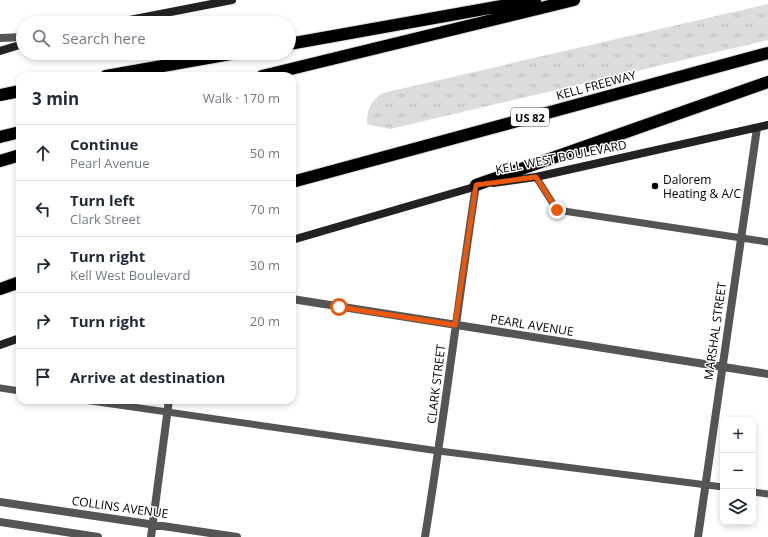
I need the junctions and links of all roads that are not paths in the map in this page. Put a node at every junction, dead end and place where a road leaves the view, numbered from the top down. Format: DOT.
graph roads {
  1 [pos="232,0"];
  2 [pos="535,0"];
  3 [pos="574,0"];
  4 [pos="150,16"];
  5 [pos="16,37"];
  6 [pos="0,38"];
  7 [pos="296,43"];
  8 [pos="16,46"];
  9 [pos="0,51"];
  10 [pos="768,53"];
  11 [pos="196,60"];
  12 [pos="129,72"];
  13 [pos="279,72"];
  14 [pos="768,82"];
  15 [pos="16,92"];
  16 [pos="0,95"];
  17 [pos="768,125"];
  18 [pos="757,128"];
  19 [pos="16,133"];
  20 [pos="0,137"];
  21 [pos="16,156"];
  22 [pos="0,161"];
  23 [pos="536,177"];
  24 [pos="296,181"];
  25 [pos="476,185"];
  26 [pos="741,238"];
  27 [pos="296,239"];
  28 [pos="768,242"];
  29 [pos="16,283"];
  30 [pos="0,289"];
  31 [pos="296,297"];
  32 [pos="455,325"];
  33 [pos="16,339"];
  34 [pos="0,345"];
  35 [pos="722,367"];
  36 [pos="768,374"];
  37 [pos="0,388"];
  38 [pos="16,390"];
  39 [pos="112,404"];
  40 [pos="169,404"];
  41 [pos="168,412"];
  42 [pos="439,451"];
  43 [pos="706,484"];
  44 [pos="720,486"];
  45 [pos="756,492"];
  46 [pos="768,494"];
  47 [pos="0,502"];
  48 [pos="0,522"];
  49 [pos="153,524"];
  50 [pos="98,537"];
  51 [pos="151,537"];
  52 [pos="237,537"];
  53 [pos="425,537"];
  54 [pos="698,537"];
  1 -- 4 [label="main road"];
  2 -- 7 [label="highway"];
  3 -- 13 [label="highway"];
  5 -- 6 [label="street"];
  8 -- 9 [label="main road"];
  10 -- 24 [label="highway, KELL FREEWAY / US 82"];
  11 -- 12 [label="highway"];
  14 -- 25 [label="highway"];
  15 -- 16 [label="highway"];
  17 -- 18 [label="main road, KELL WEST BOULEVARD"];
  18 -- 23 [label="main road, KELL WEST BOULEVARD"];
  18 -- 26 [label="street, MARSHAL STREET"];
  19 -- 20 [label="highway"];
  21 -- 22 [label="highway"];
  23 -- 25 [label="main road, KELL WEST BOULEVARD"];
  23 -- 26 [label="lane"];
  25 -- 27 [label="main road, KELL WEST BOULEVARD"];
  25 -- 32 [label="street, CLARK STREET"];
  26 -- 28 [label="lane"];
  26 -- 35 [label="street, MARSHAL STREET"];
  29 -- 30 [label="highway"];
  31 -- 32 [label="street, PEARL AVENUE"];
  32 -- 35 [label="street, PEARL AVENUE"];
  32 -- 42 [label="street, CLARK STREET"];
  33 -- 34 [label="main road"];
  35 -- 36 [label="street, PEARL AVENUE"];
  35 -- 43 [label="street, MARSHAL STREET"];
  37 -- 38 [label="lane"];
  39 -- 41 [label="lane"];
  40 -- 41 [label="street"];
  41 -- 42 [label="lane"];
  41 -- 49 [label="street"];
  42 -- 43 [label="lane"];
  42 -- 53 [label="street, CLARK STREET"];
  43 -- 44 [label="lane"];
  43 -- 54 [label="street, MARSHAL STREET"];
  45 -- 46 [label="lane"];
  47 -- 49 [label="street, COLLINS AVENUE"];
  48 -- 50 [label="street"];
  49 -- 51 [label="street"];
  49 -- 52 [label="street, COLLINS AVENUE"];
}
